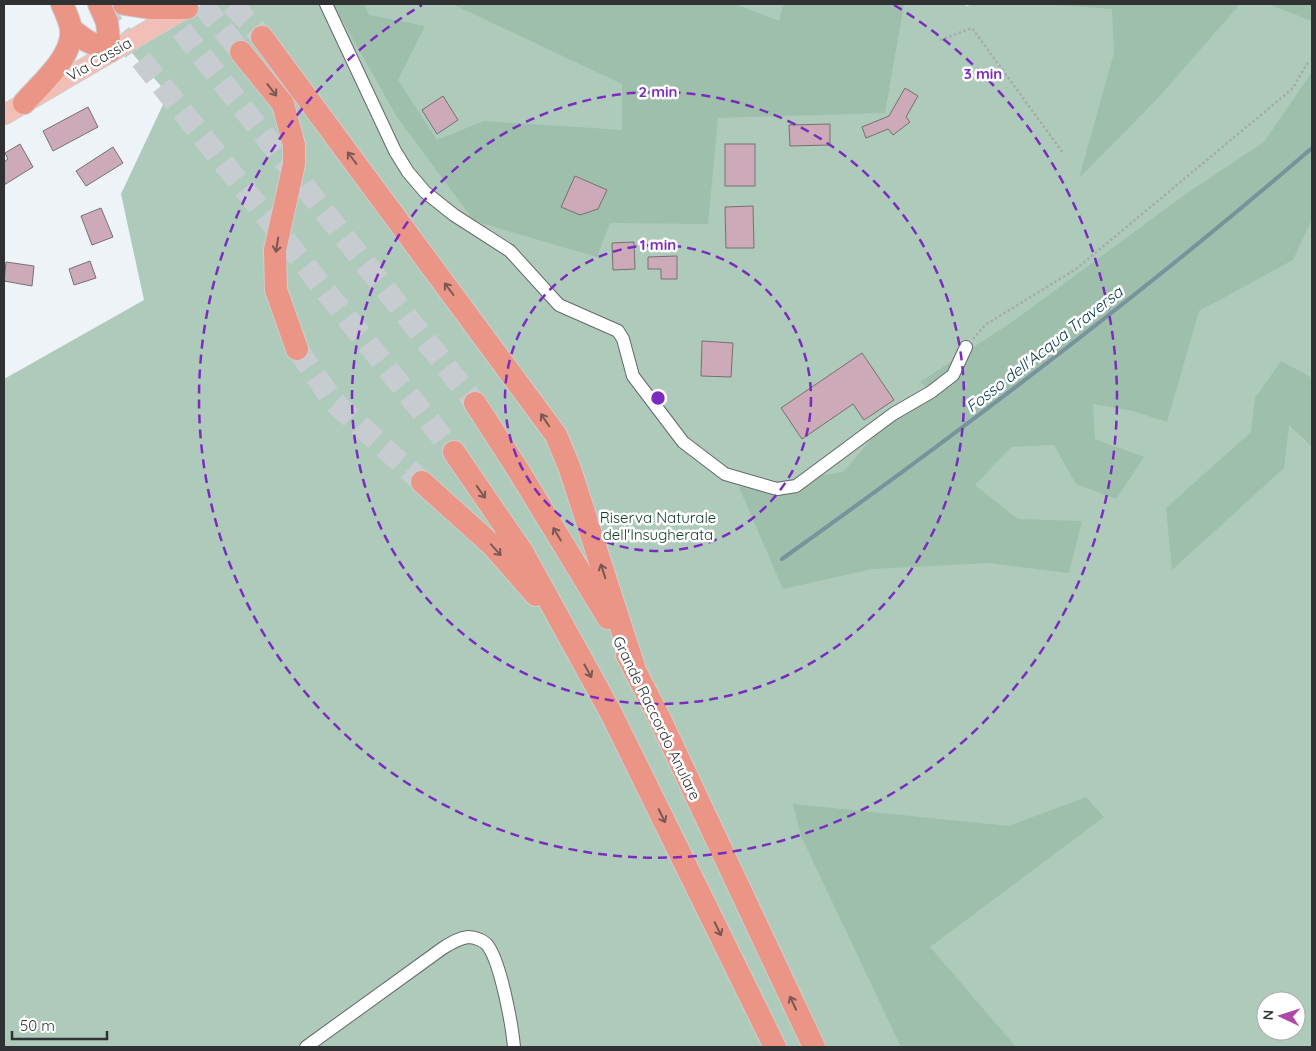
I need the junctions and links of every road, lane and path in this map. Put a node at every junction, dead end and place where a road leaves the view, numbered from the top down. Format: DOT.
graph roads {
  1 [pos="62,4"];
  2 [pos="99,4"];
  3 [pos="124,4"];
  4 [pos="326,4"];
  5 [pos="191,6"];
  6 [pos="72,30"];
  7 [pos="262,37"];
  8 [pos="940,40"];
  9 [pos="110,51"];
  10 [pos="242,52"];
  11 [pos="1312,62"];
  12 [pos="24,103"];
  13 [pos="4,115"];
  14 [pos="1063,153"];
  15 [pos="966,347"];
  16 [pos="297,349"];
  17 [pos="475,403"];
  18 [pos="454,452"];
  19 [pos="422,482"];
  20 [pos="564,628"];
  21 [pos="634,667"];
  22 [pos="306,1047"];
  23 [pos="514,1047"];
  24 [pos="775,1047"];
  25 [pos="814,1047"];
  1 -- 6 [label="highway"];
  2 -- 9 [label="highway"];
  3 -- 5 [label="highway"];
  4 -- 15 [label="street"];
  5 -- 9 [label="main road, Via Cassia"];
  6 -- 9 [label="highway"];
  6 -- 12 [label="highway"];
  21 -- 7 [label="highway, one-way"];
  8 -- 14 [label="path"];
  9 -- 12 [label="main road, Via Cassia"];
  10 -- 16 [label="highway, one-way"];
  11 -- 15 [label="path"];
  12 -- 13 [label="main road, Via Cassia"];
  21 -- 17 [label="highway, Grande Raccordo Anulare, one-way"];
  18 -- 20 [label="highway, one-way"];
  19 -- 20 [label="highway, one-way"];
  20 -- 24 [label="highway, one-way"];
  25 -- 21 [label="highway, Grande Raccordo Anulare, one-way"];
  22 -- 23 [label="street"];
}
